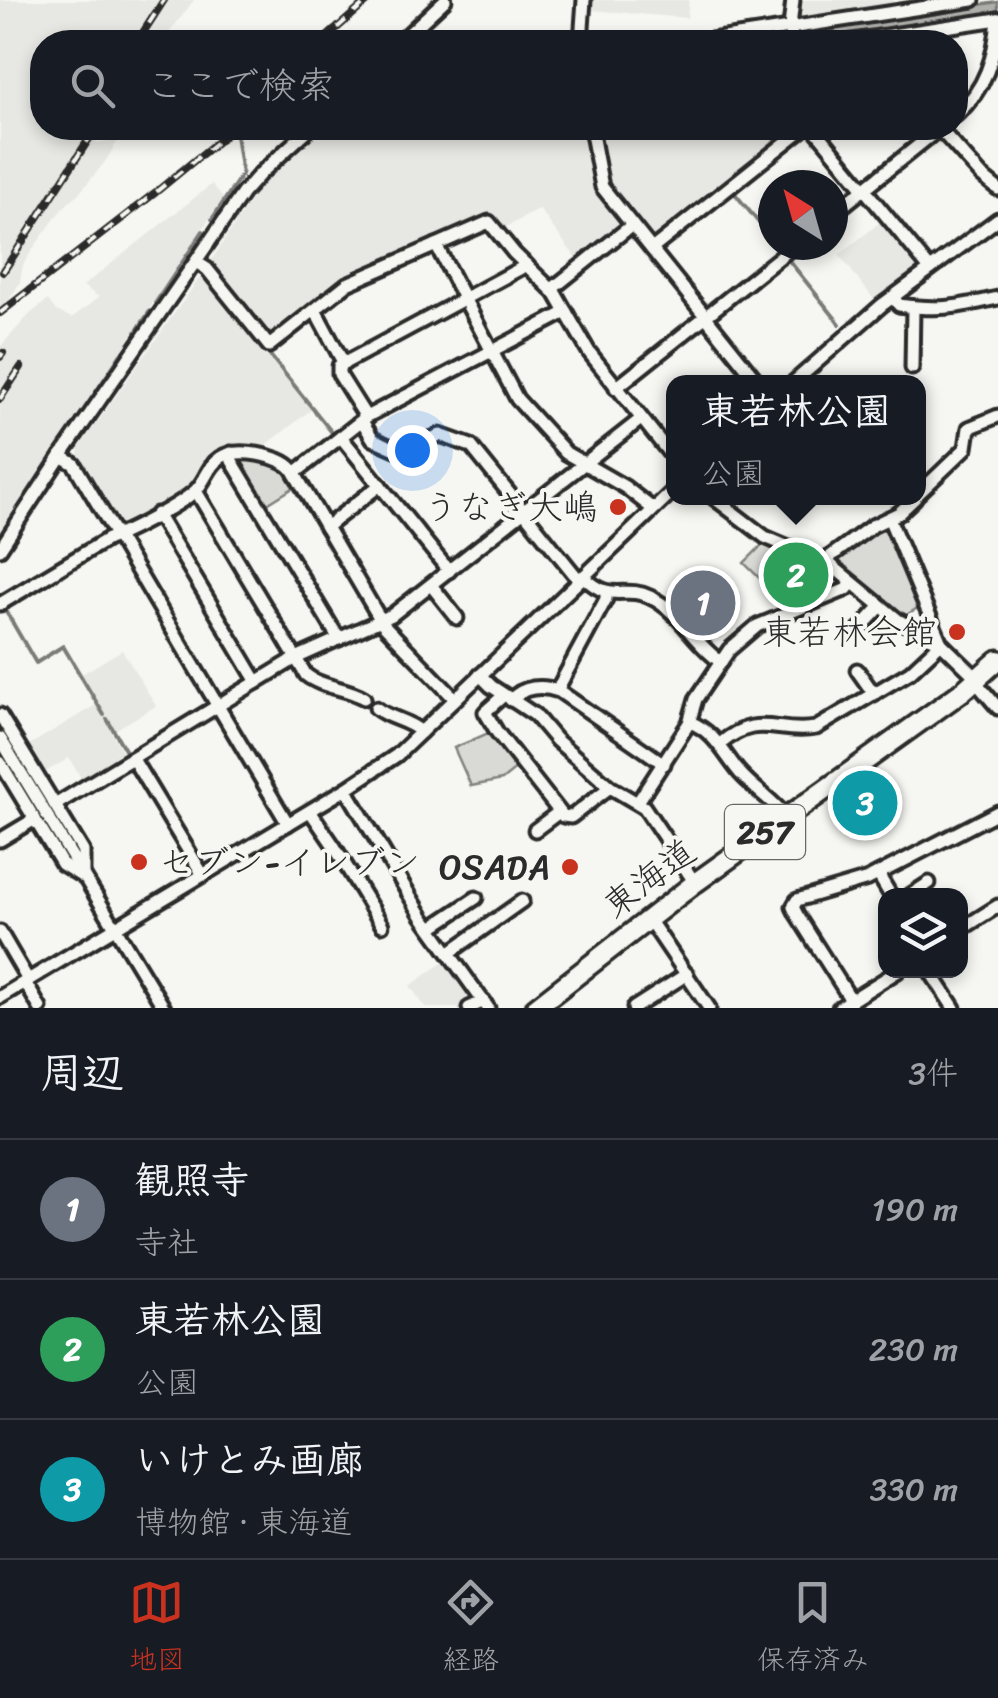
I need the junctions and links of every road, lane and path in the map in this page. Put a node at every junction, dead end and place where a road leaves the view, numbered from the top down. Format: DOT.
graph roads {
  1 [pos="445,0"];
  2 [pos="584,0"];
  3 [pos="792,0"];
  4 [pos="973,0"];
  5 [pos="998,19"];
  6 [pos="413,30"];
  7 [pos="582,30"];
  8 [pos="792,30"];
  9 [pos="813,30"];
  10 [pos="925,30"];
  11 [pos="968,102"];
  12 [pos="297,140"];
  13 [pos="593,140"];
  14 [pos="789,140"];
  15 [pos="824,140"];
  16 [pos="924,140"];
  17 [pos="950,140"];
  18 [pos="864,189"];
  19 [pos="998,189"];
  20 [pos="848,202"];
  21 [pos="998,219"];
  22 [pos="632,225"];
  23 [pos="436,245"];
  24 [pos="652,249"];
  25 [pos="776,260"];
  26 [pos="196,262"];
  27 [pos="527,265"];
  28 [pos="930,269"];
  29 [pos="552,290"];
  30 [pos="893,296"];
  31 [pos="998,298"];
  32 [pos="465,300"];
  33 [pos="912,307"];
  34 [pos="315,310"];
  35 [pos="566,312"];
  36 [pos="705,316"];
  37 [pos="492,351"];
  38 [pos="344,364"];
  39 [pos="912,368"];
  40 [pos="752,375"];
  41 [pos="802,375"];
  42 [pos="616,388"];
  43 [pos="998,416"];
  44 [pos="641,418"];
  45 [pos="364,419"];
  46 [pos="341,437"];
  47 [pos="666,449"];
  48 [pos="231,453"];
  49 [pos="62,456"];
  50 [pos="586,462"];
  51 [pos="294,473"];
  52 [pos="380,485"];
  53 [pos="926,487"];
  54 [pos="196,491"];
  55 [pos="666,497"];
  56 [pos="723,505"];
  57 [pos="907,505"];
  58 [pos="652,510"];
  59 [pos="523,512"];
  60 [pos="157,514"];
  61 [pos="889,518"];
  62 [pos="326,527"];
  63 [pos="117,536"];
  64 [pos="0,550"];
  65 [pos="828,564"];
  66 [pos="448,571"];
  67 [pos="581,578"];
  68 [pos="852,582"];
  69 [pos="431,585"];
  70 [pos="606,592"];
  71 [pos="0,604"];
  72 [pos="881,606"];
  73 [pos="457,618"];
  74 [pos="381,620"];
  75 [pos="856,633"];
  76 [pos="339,639"];
  77 [pos="941,644"];
  78 [pos="296,658"];
  79 [pos="998,660"];
  80 [pos="720,662"];
  81 [pos="856,670"];
  82 [pos="480,675"];
  83 [pos="976,681"];
  84 [pos="257,682"];
  85 [pos="557,690"];
  86 [pos="874,694"];
  87 [pos="508,697"];
  88 [pos="364,698"];
  89 [pos="455,699"];
  90 [pos="218,706"];
  91 [pos="376,708"];
  92 [pos="998,708"];
  93 [pos="0,715"];
  94 [pos="690,722"];
  95 [pos="421,732"];
  96 [pos="0,738"];
  97 [pos="720,744"];
  98 [pos="133,759"];
  99 [pos="0,762"];
  100 [pos="664,764"];
  101 [pos="610,787"];
  102 [pos="346,789"];
  103 [pos="638,802"];
  104 [pos="55,805"];
  105 [pos="310,811"];
  106 [pos="560,812"];
  107 [pos="998,812"];
  108 [pos="786,818"];
  109 [pos="35,819"];
  110 [pos="288,824"];
  111 [pos="536,830"];
  112 [pos="0,840"];
  113 [pos="878,874"];
  114 [pos="203,875"];
  115 [pos="83,876"];
  116 [pos="695,883"];
  117 [pos="929,883"];
  118 [pos="886,888"];
  119 [pos="921,888"];
  120 [pos="476,898"];
  121 [pos="522,901"];
  122 [pos="998,906"];
  123 [pos="648,918"];
  124 [pos="382,924"];
  125 [pos="968,925"];
  126 [pos="114,928"];
  127 [pos="431,928"];
  128 [pos="0,932"];
  129 [pos="449,954"];
  130 [pos="687,974"];
  131 [pos="888,978"];
  132 [pos="935,978"];
  133 [pos="27,981"];
  134 [pos="0,997"];
  135 [pos="857,1002"];
  136 [pos="486,1005"];
  137 [pos="706,1007"];
  138 [pos="40,1008"];
  139 [pos="164,1008"];
  140 [pos="469,1008"];
  141 [pos="535,1008"];
  142 [pos="634,1008"];
  143 [pos="839,1008"];
  144 [pos="954,1008"];
  1 -- 6 [label="street"];
  2 -- 7 [label="street"];
  3 -- 8 [label="street"];
  4 -- 9 [label="street"];
  5 -- 10 [label="street"];
  5 -- 11 [label="street"];
  12 -- 26 [label="street"];
  13 -- 22 [label="street"];
  14 -- 24 [label="street"];
  15 -- 18 [label="street"];
  16 -- 18 [label="street"];
  17 -- 19 [label="street"];
  18 -- 20 [label="street"];
  18 -- 28 [label="street"];
  21 -- 28 [label="street"];
  22 -- 24 [label="street"];
  22 -- 29 [label="street"];
  23 -- 27 [label="street"];
  23 -- 32 [label="street"];
  23 -- 34 [label="street"];
  24 -- 36 [label="street"];
  25 -- 36 [label="street"];
  26 -- 34 [label="street"];
  26 -- 49 [label="street"];
  27 -- 29 [label="street"];
  27 -- 32 [label="street"];
  28 -- 30 [label="street"];
  29 -- 35 [label="street"];
  30 -- 33 [label="street"];
  30 -- 41 [label="street"];
  31 -- 33 [label="street"];
  32 -- 37 [label="street"];
  32 -- 38 [label="street"];
  33 -- 39 [label="street"];
  34 -- 38 [label="street"];
  35 -- 37 [label="street"];
  35 -- 42 [label="street"];
  36 -- 40 [label="street"];
  36 -- 42 [label="street"];
  37 -- 45 [label="street"];
  37 -- 50 [label="street"];
  38 -- 45 [label="street"];
  42 -- 44 [label="street"];
  43 -- 53 [label="street"];
  44 -- 47 [label="street"];
  44 -- 50 [label="street"];
  45 -- 46 [label="street"];
  45 -- 59 [label="street"];
  46 -- 51 [label="street"];
  46 -- 52 [label="street"];
  48 -- 51 [label="street"];
  48 -- 54 [label="street"];
  48 -- 76 [label="street"];
  49 -- 63 [label="street"];
  49 -- 64 [label="street"];
  50 -- 58 [label="street"];
  50 -- 59 [label="street"];
  51 -- 62 [label="street"];
  52 -- 62 [label="street"];
  52 -- 66 [label="street"];
  54 -- 60 [label="street"];
  54 -- 78 [label="street"];
  55 -- 58 [label="street"];
  56 -- 65 [label="street"];
  57 -- 61 [label="street"];
  58 -- 67 [label="street"];
  59 -- 66 [label="street"];
  59 -- 67 [label="street"];
  60 -- 63 [label="street"];
  60 -- 84 [label="street"];
  61 -- 65 [label="street"];
  61 -- 77 [label="street"];
  62 -- 74 [label="street"];
  63 -- 71 [label="street"];
  63 -- 90 [label="street"];
  65 -- 68 [label="street"];
  66 -- 69 [label="street"];
  67 -- 70 [label="street"];
  67 -- 82 [label="street"];
  68 -- 72 [label="street"];
  68 -- 80 [label="street"];
  69 -- 73 [label="street"];
  69 -- 74 [label="street"];
  70 -- 80 [label="street"];
  70 -- 85 [label="street"];
  72 -- 75 [label="street"];
  72 -- 77 [label="street"];
  74 -- 76 [label="street"];
  74 -- 89 [label="street"];
  76 -- 78 [label="street"];
  77 -- 83 [label="street"];
  77 -- 86 [label="street"];
  78 -- 84 [label="street"];
  78 -- 88 [label="street"];
  79 -- 83 [label="highway, 東海道 / 257"];
  80 -- 94 [label="street"];
  81 -- 86 [label="street"];
  82 -- 87 [label="street"];
  82 -- 89 [label="street"];
  83 -- 92 [label="street"];
  83 -- 108 [label="highway, 東海道 / 257"];
  84 -- 90 [label="street"];
  85 -- 87 [label="street"];
  85 -- 100 [label="street"];
  86 -- 97 [label="street"];
  87 -- 101 [label="street"];
  87 -- 106 [label="street"];
  89 -- 95 [label="street"];
  90 -- 98 [label="street"];
  90 -- 110 [label="street"];
  91 -- 95 [label="street"];
  93 -- 104 [label="street"];
  94 -- 97 [label="street"];
  94 -- 100 [label="street"];
  95 -- 102 [label="street"];
  96 -- 115 [label="street"];
  97 -- 108 [label="street"];
  98 -- 104 [label="street"];
  98 -- 114 [label="street"];
  99 -- 109 [label="street"];
  100 -- 103 [label="street"];
  101 -- 103 [label="street"];
  101 -- 106 [label="street"];
  102 -- 105 [label="street"];
  102 -- 127 [label="street"];
  103 -- 116 [label="street"];
  104 -- 115 [label="street"];
  105 -- 110 [label="street"];
  105 -- 124 [label="street"];
  106 -- 111 [label="street"];
  107 -- 113 [label="street"];
  108 -- 116 [label="highway, 東海道 / 257"];
  109 -- 112 [label="street"];
  109 -- 115 [label="street"];
  110 -- 114 [label="street"];
  113 -- 118 [label="street"];
  113 -- 135 [label="street"];
  114 -- 126 [label="street"];
  115 -- 126 [label="street"];
  116 -- 123 [label="highway, 東海道 / 257"];
  117 -- 119 [label="street"];
  120 -- 127 [label="street"];
  121 -- 129 [label="street"];
  122 -- 125 [label="street"];
  123 -- 130 [label="street"];
  123 -- 141 [label="highway, 東海道 / 257"];
  126 -- 133 [label="street"];
  126 -- 139 [label="street"];
  127 -- 129 [label="street"];
  128 -- 133 [label="street"];
  129 -- 136 [label="street"];
  130 -- 137 [label="street"];
  130 -- 142 [label="street"];
  131 -- 135 [label="street"];
  132 -- 144 [label="street"];
  133 -- 134 [label="street"];
  133 -- 138 [label="street"];
  135 -- 143 [label="street"];
  136 -- 140 [label="street"];
}
